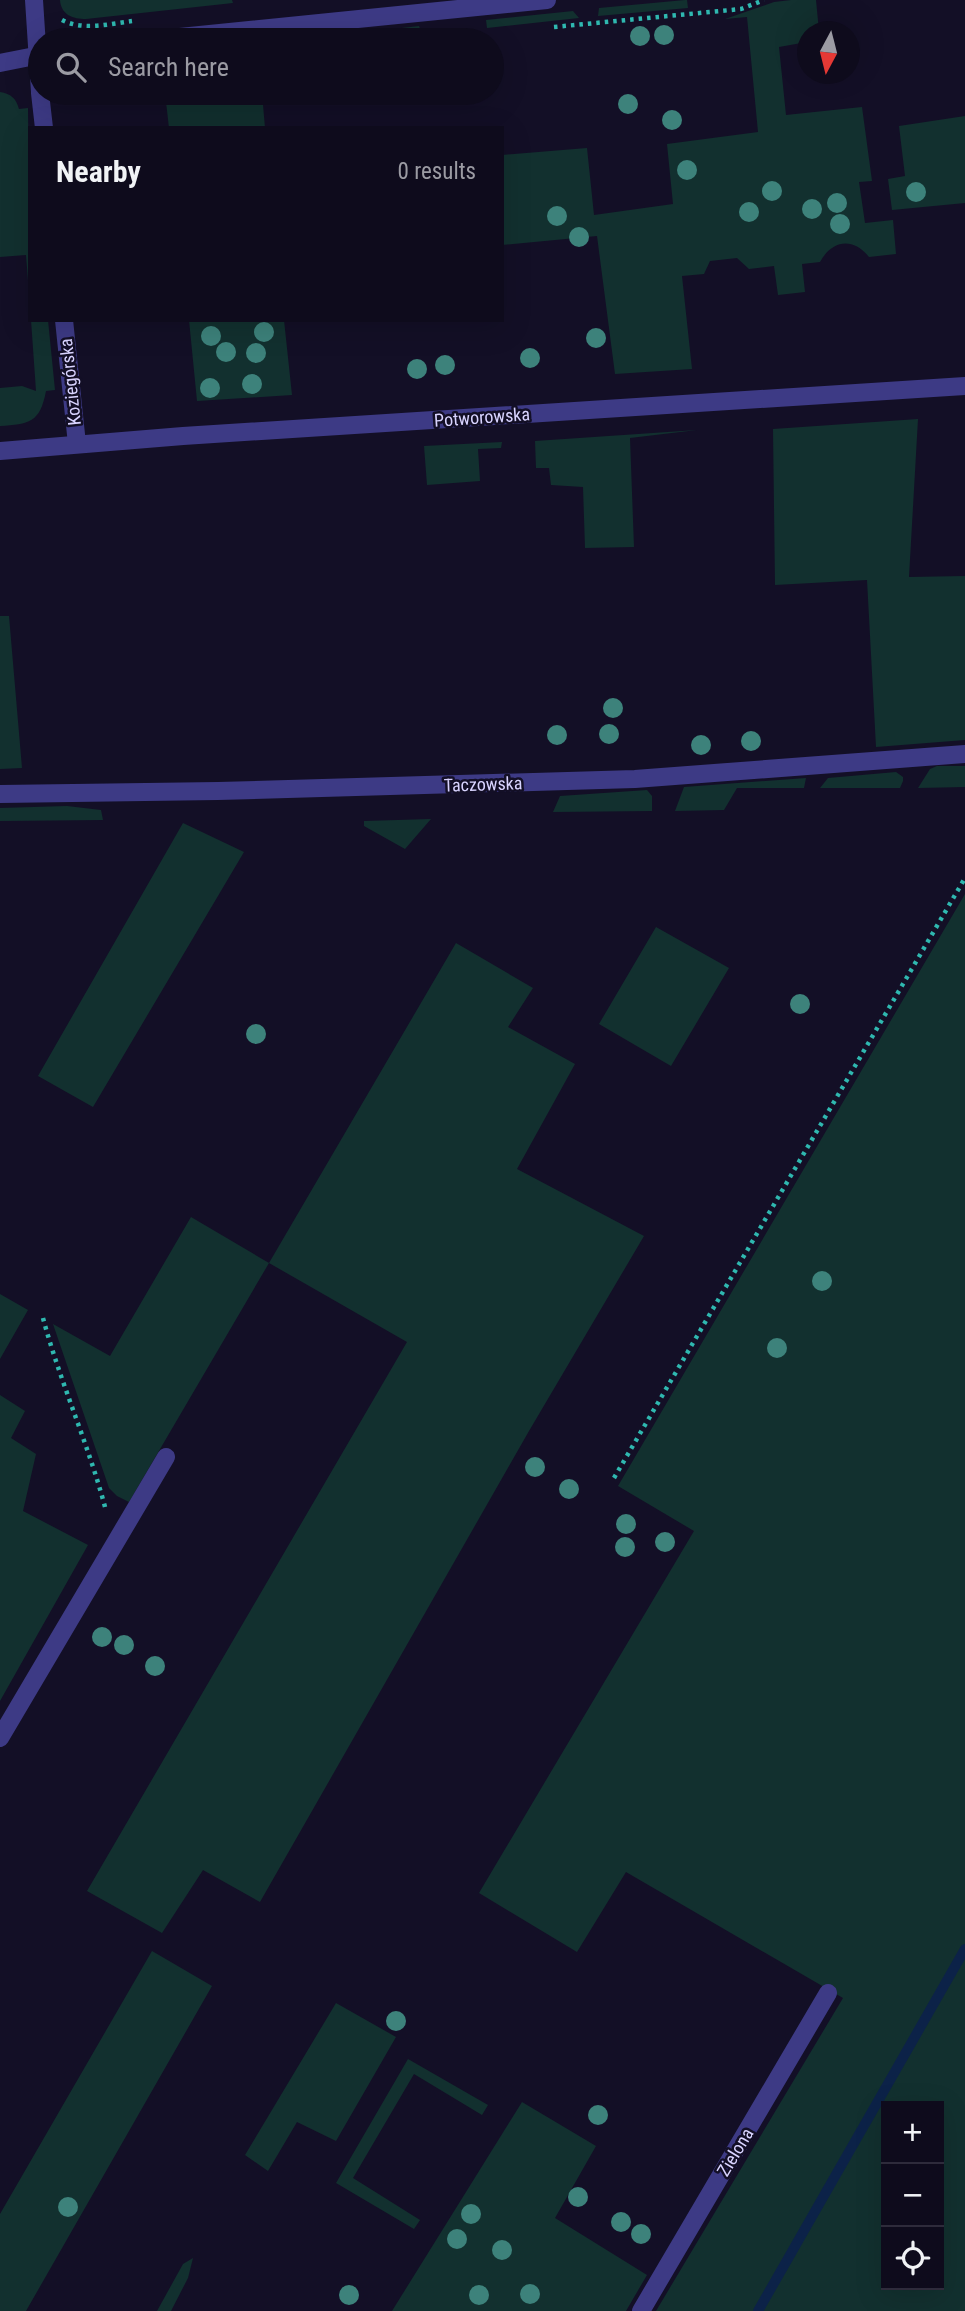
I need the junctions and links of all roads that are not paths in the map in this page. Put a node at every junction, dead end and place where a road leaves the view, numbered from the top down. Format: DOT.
graph roads {
  1 [pos="34,0"];
  2 [pos="547,0"];
  3 [pos="36,28"];
  4 [pos="269,28"];
  5 [pos="28,58"];
  6 [pos="0,63"];
  7 [pos="41,105"];
  8 [pos="44,126"];
  9 [pos="64,322"];
  10 [pos="965,386"];
  11 [pos="77,444"];
  12 [pos="0,451"];
  13 [pos="965,754"];
  14 [pos="0,794"];
  15 [pos="166,1457"];
  16 [pos="0,1738"];
  17 [pos="828,1993"];
  18 [pos="640,2311"];
  1 -- 3 [label="street"];
  2 -- 4 [label="street"];
  5 -- 6 [label="street"];
  7 -- 8 [label="street"];
  9 -- 11 [label="street, Koziegórska"];
  10 -- 11 [label="street, Potworowska"];
  11 -- 12 [label="street, Potworowska"];
  13 -- 14 [label="street, Taczowska"];
  15 -- 16 [label="street"];
  17 -- 18 [label="street, Zielona"];
}
